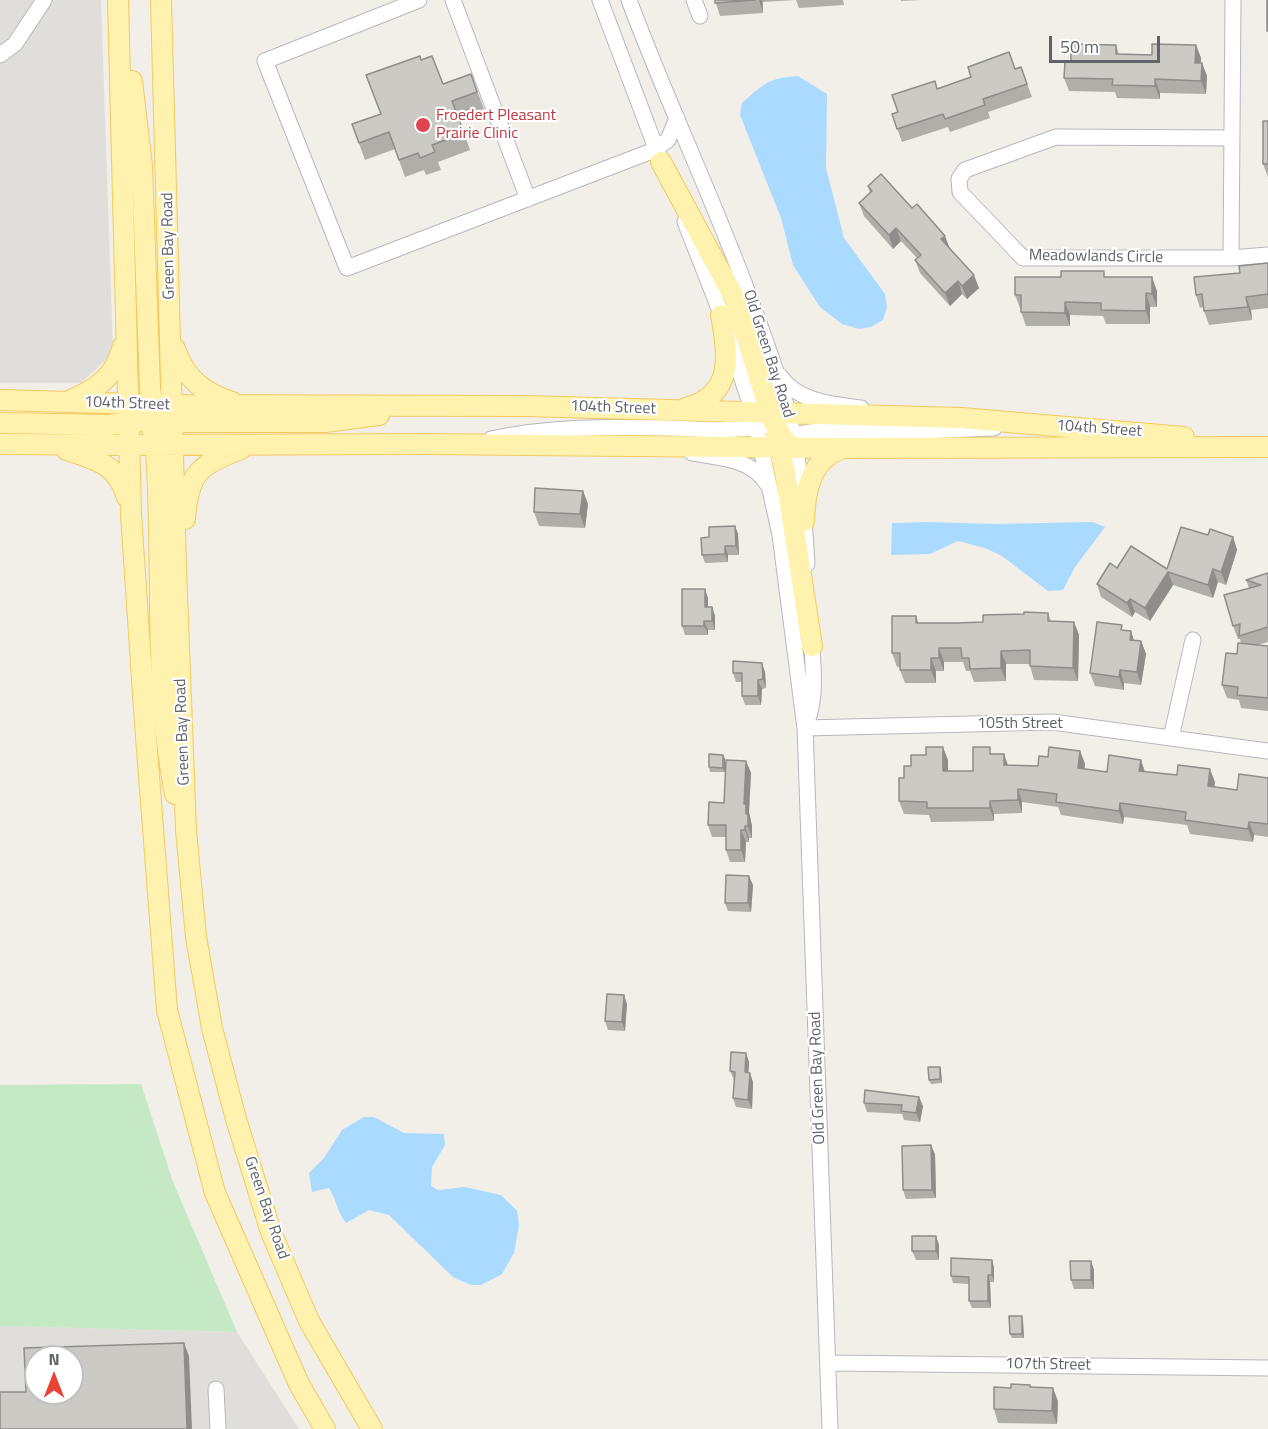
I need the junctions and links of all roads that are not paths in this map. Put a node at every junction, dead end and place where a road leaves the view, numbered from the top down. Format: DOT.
graph roads {
  1 [pos="44,0"];
  2 [pos="161,0"];
  3 [pos="419,0"];
  4 [pos="453,0"];
  5 [pos="600,0"];
  6 [pos="629,0"];
  7 [pos="694,0"];
  8 [pos="1233,0"];
  9 [pos="118,3"];
  10 [pos="700,16"];
  11 [pos="0,55"];
  12 [pos="677,118"];
  13 [pos="1232,138"];
  14 [pos="659,155"];
  15 [pos="528,199"];
  16 [pos="1268,255"];
  17 [pos="1231,258"];
  18 [pos="721,315"];
  19 [pos="126,326"];
  20 [pos="171,337"];
  21 [pos="775,369"];
  22 [pos="0,400"];
  23 [pos="67,402"];
  24 [pos="243,405"];
  25 [pos="443,406"];
  26 [pos="678,410"];
  27 [pos="129,413"];
  28 [pos="920,417"];
  29 [pos="0,423"];
  30 [pos="159,424"];
  31 [pos="1039,424"];
  32 [pos="775,431"];
  33 [pos="0,444"];
  34 [pos="50,444"];
  35 [pos="470,444"];
  36 [pos="130,445"];
  37 [pos="251,445"];
  38 [pos="1225,445"];
  39 [pos="669,446"];
  40 [pos="1268,447"];
  41 [pos="841,448"];
  42 [pos="771,491"];
  43 [pos="131,514"];
  44 [pos="804,521"];
  45 [pos="176,568"];
  46 [pos="1193,640"];
  47 [pos="812,646"];
  48 [pos="806,728"];
  49 [pos="1171,738"];
  50 [pos="1268,751"];
  51 [pos="188,853"];
  52 [pos="829,1363"];
  53 [pos="1268,1368"];
  54 [pos="216,1389"];
  55 [pos="218,1429"];
  56 [pos="325,1429"];
  57 [pos="372,1429"];
  58 [pos="830,1429"];
  1 -- 11 [label="street"];
  2 -- 20 [label="main road, Green Bay Road"];
  3 -- 15 [label="street"];
  4 -- 15 [label="street"];
  5 -- 14 [label="street, Old Green Bay Road"];
  6 -- 12 [label="street, Old Green Bay Road"];
  7 -- 10 [label="street"];
  8 -- 13 [label="street"];
  9 -- 19 [label="main road"];
  9 -- 30 [label="main road"];
  12 -- 14 [label="street"];
  12 -- 21 [label="street, Old Green Bay Road"];
  13 -- 17 [label="street"];
  13 -- 17 [label="street, Meadowlands Circle"];
  14 -- 15 [label="street"];
  14 -- 18 [label="street, Old Green Bay Road"];
  14 -- 32 [label="main road"];
  16 -- 17 [label="street, Meadowlands Circle"];
  18 -- 26 [label="main road"];
  18 -- 32 [label="street, Old Green Bay Road"];
  19 -- 23 [label="main road"];
  19 -- 27 [label="main road"];
  20 -- 24 [label="main road"];
  20 -- 30 [label="main road, Green Bay Road"];
  21 -- 28 [label="street"];
  21 -- 32 [label="street, Old Green Bay Road"];
  22 -- 23 [label="main road, 104th Street"];
  23 -- 27 [label="main road, 104th Street"];
  24 -- 25 [label="main road, 104th Street"];
  24 -- 30 [label="main road, 104th Street"];
  25 -- 26 [label="main road, 104th Street"];
  25 -- 30 [label="main road"];
  26 -- 32 [label="main road, 104th Street"];
  27 -- 29 [label="main road"];
  27 -- 30 [label="main road"];
  27 -- 36 [label="main road"];
  28 -- 31 [label="main road, 104th Street"];
  28 -- 32 [label="main road, 104th Street"];
  30 -- 36 [label="main road"];
  30 -- 37 [label="main road, 104th Street"];
  30 -- 45 [label="main road, Green Bay Road"];
  30 -- 51 [label="main road"];
  31 -- 32 [label="street"];
  31 -- 38 [label="main road, 104th Street"];
  32 -- 35 [label="street"];
  32 -- 39 [label="main road, 104th Street"];
  32 -- 41 [label="main road, 104th Street"];
  32 -- 42 [label="street, Old Green Bay Road"];
  32 -- 44 [label="street, Old Green Bay Road"];
  32 -- 47 [label="main road"];
  33 -- 34 [label="main road"];
  34 -- 36 [label="main road"];
  34 -- 43 [label="main road"];
  35 -- 37 [label="main road, 104th Street"];
  35 -- 39 [label="main road, 104th Street"];
  36 -- 43 [label="main road"];
  37 -- 45 [label="main road"];
  38 -- 40 [label="main road, 104th Street"];
  38 -- 41 [label="main road, 104th Street"];
  39 -- 42 [label="street"];
  41 -- 44 [label="main road"];
  42 -- 48 [label="street, Old Green Bay Road"];
  43 -- 56 [label="main road"];
  44 -- 47 [label="street, Old Green Bay Road"];
  45 -- 51 [label="main road, Green Bay Road"];
  46 -- 49 [label="street"];
  47 -- 48 [label="street, Old Green Bay Road"];
  48 -- 49 [label="street, 105th Street"];
  48 -- 52 [label="street, Old Green Bay Road"];
  49 -- 50 [label="street, 105th Street"];
  51 -- 57 [label="main road, Green Bay Road"];
  52 -- 53 [label="street, 107th Street"];
  52 -- 58 [label="street, Old Green Bay Road"];
  54 -- 55 [label="street"];
}
